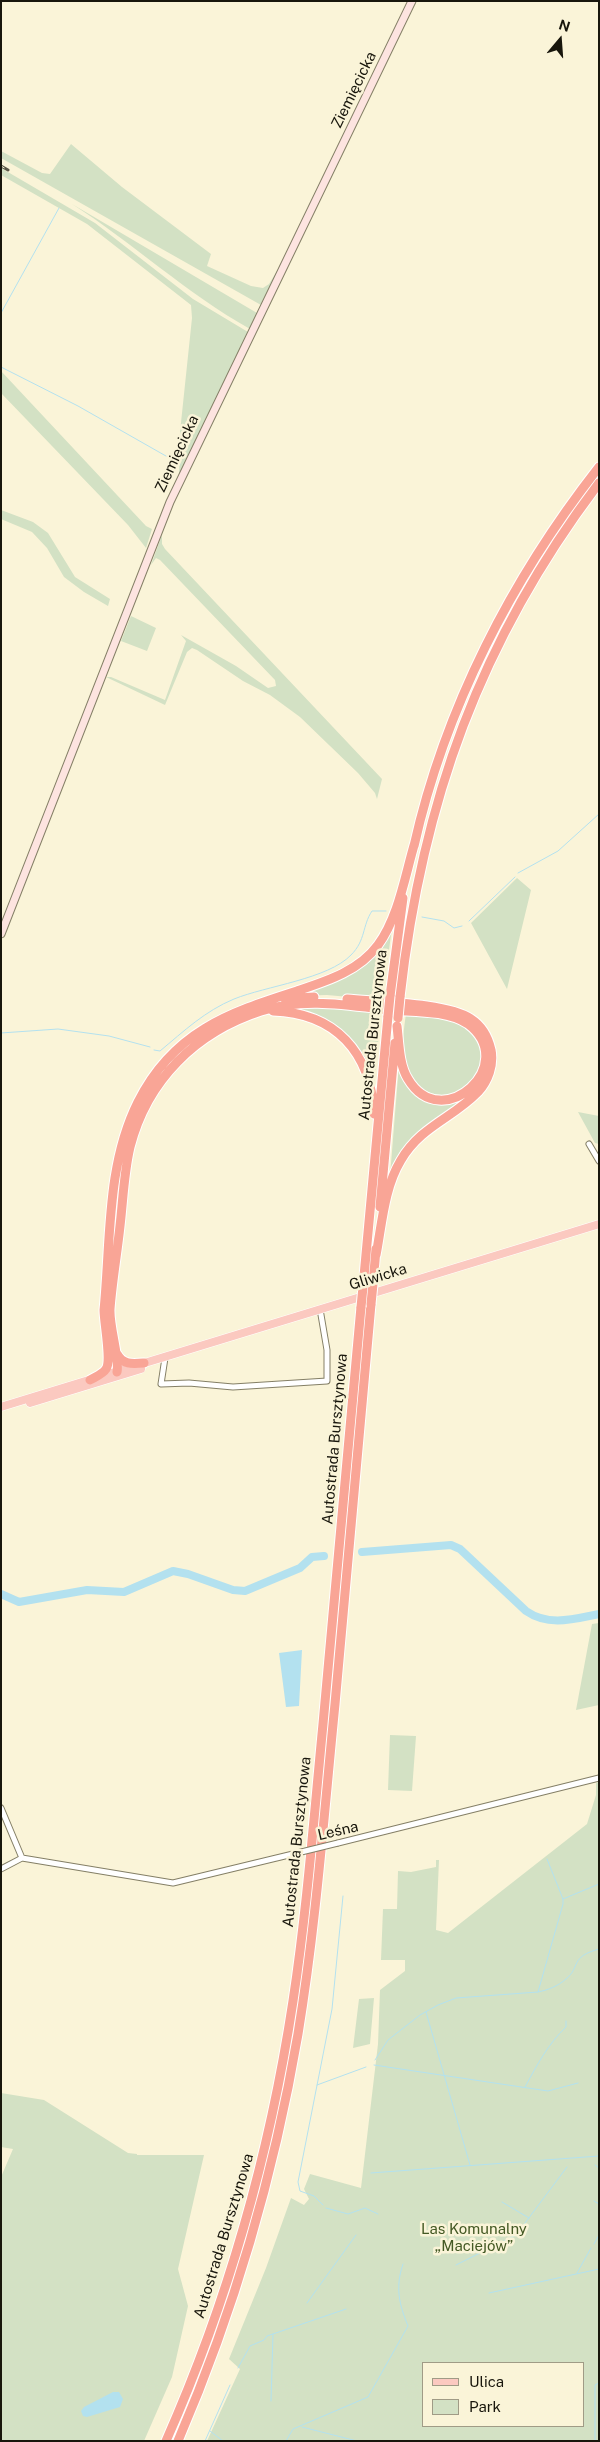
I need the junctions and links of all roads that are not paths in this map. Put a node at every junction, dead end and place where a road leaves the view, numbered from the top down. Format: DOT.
graph roads {
  1 [pos="412,1"];
  2 [pos="599,467"];
  3 [pos="599,484"];
  4 [pos="415,842"];
  5 [pos="1,934"];
  6 [pos="252,1010"];
  7 [pos="397,1022"];
  8 [pos="589,1144"];
  9 [pos="375,1148"];
  10 [pos="599,1161"];
  11 [pos="599,1224"];
  12 [pos="376,1255"];
  13 [pos="320,1309"];
  14 [pos="112,1352"];
  15 [pos="165,1358"];
  16 [pos="144,1363"];
  17 [pos="118,1374"];
  18 [pos="90,1380"];
  19 [pos="1,1409"];
  20 [pos="599,1778"];
  21 [pos="1,1808"];
  22 [pos="22,1858"];
  23 [pos="1,1869"];
  24 [pos="166,2441"];
  25 [pos="178,2441"];
  1 -- 5 [label="street, Ziemięcicka"];
  2 -- 4 [label="highway, Autostrada Bursztynowa"];
  3 -- 7 [label="highway, Autostrada Bursztynowa, bridge"];
  4 -- 6 [label="highway"];
  4 -- 9 [label="highway, Autostrada Bursztynowa, bridge"];
  6 -- 7 [label="highway"];
  6 -- 9 [label="highway"];
  6 -- 12 [label="highway"];
  6 -- 14 [label="highway"];
  7 -- 12 [label="highway, Autostrada Bursztynowa"];
  8 -- 10 [label="street"];
  9 -- 24 [label="highway, Autostrada Bursztynowa, bridge"];
  11 -- 13 [label="main road, Gliwicka"];
  12 -- 25 [label="highway, Autostrada Bursztynowa, bridge"];
  13 -- 15 [label="main road, Gliwicka"];
  13 -- 15 [label="street"];
  14 -- 16 [label="highway"];
  14 -- 17 [label="highway"];
  14 -- 18 [label="highway"];
  15 -- 16 [label="main road, Gliwicka"];
  15 -- 17 [label="main road, Gliwicka"];
  16 -- 17 [label="main road, Gliwicka"];
  17 -- 18 [label="main road"];
  17 -- 19 [label="main road"];
  18 -- 19 [label="main road"];
  20 -- 22 [label="street, Leśna, bridge"];
  21 -- 22 [label="street"];
  22 -- 23 [label="street"];
}
